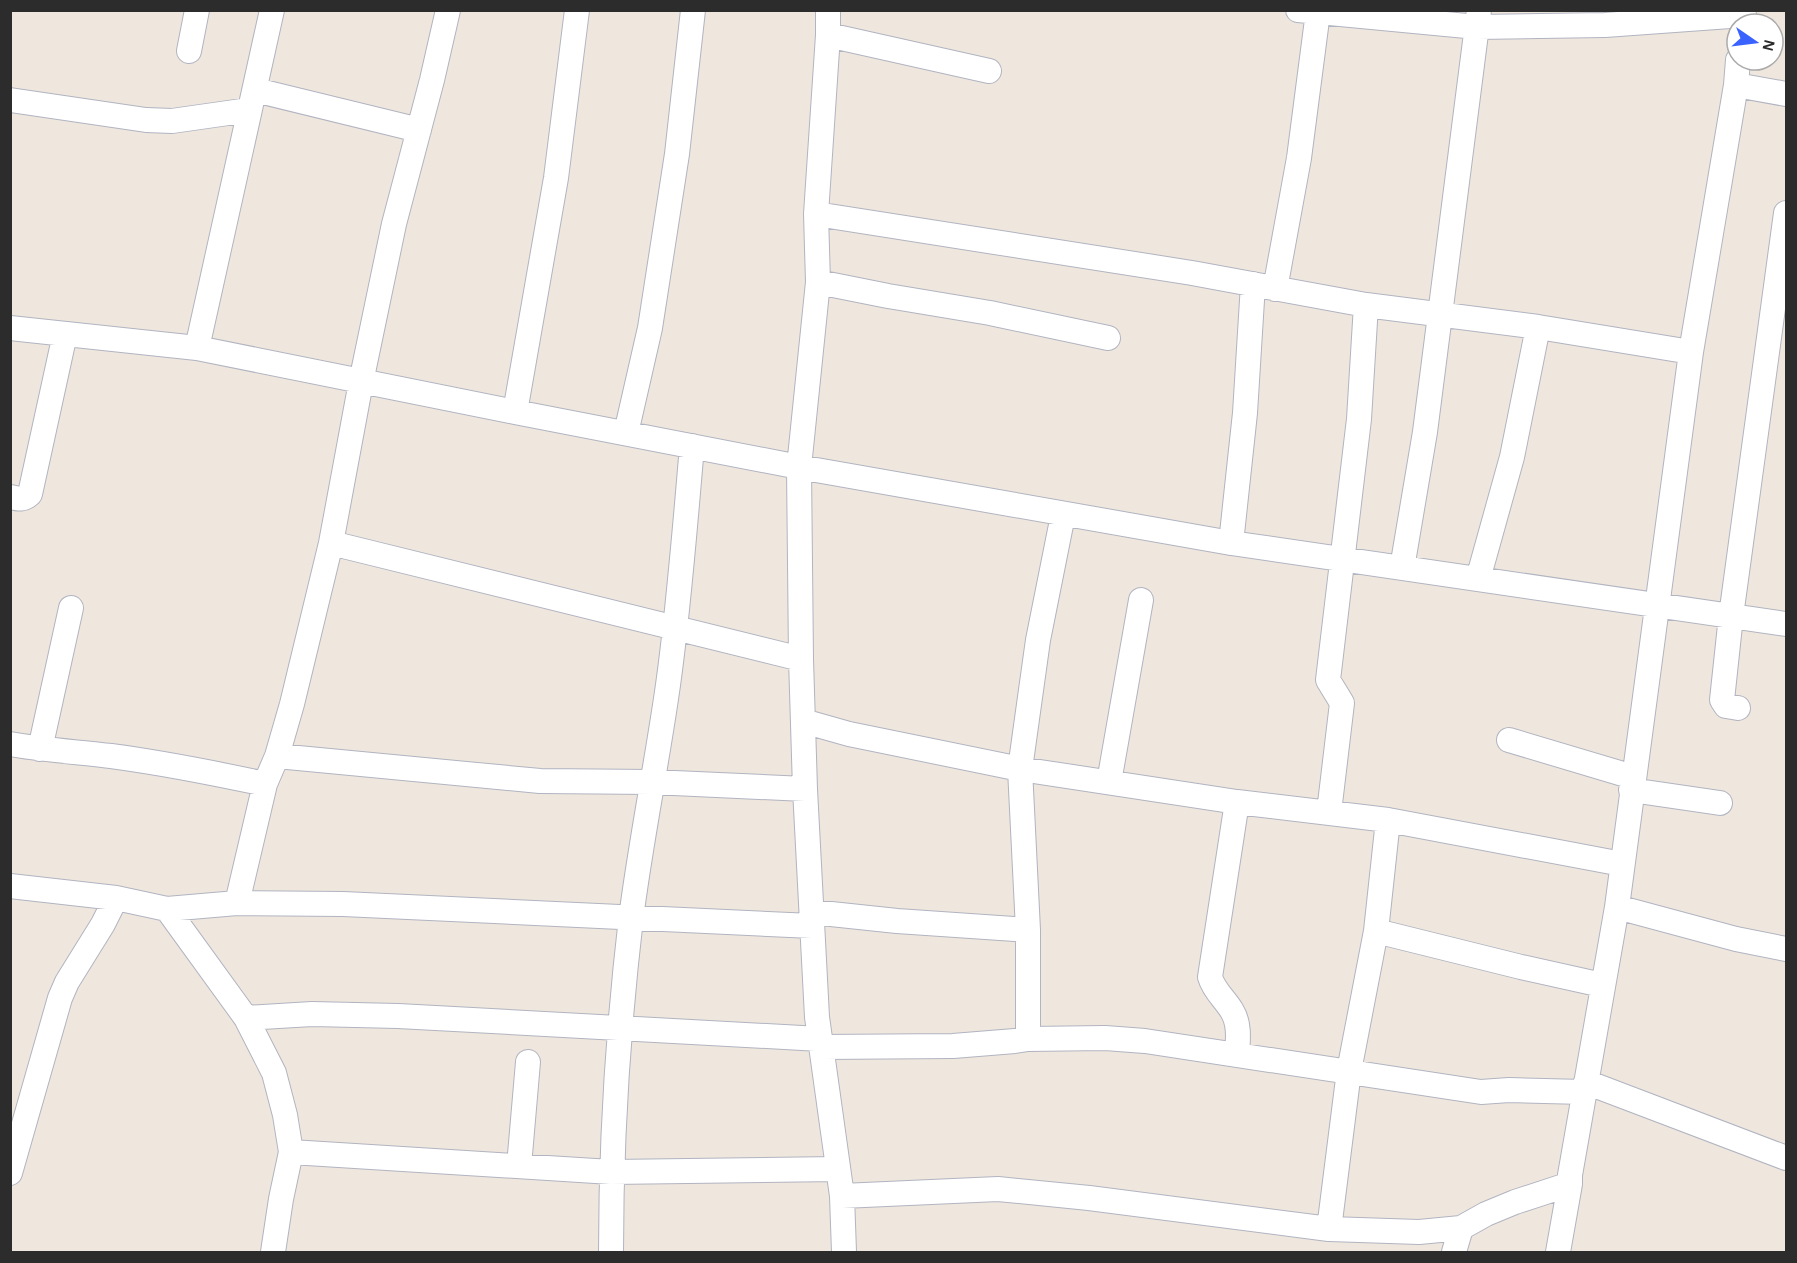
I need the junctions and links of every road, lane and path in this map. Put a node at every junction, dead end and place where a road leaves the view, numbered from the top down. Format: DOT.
graph roads {
  1 [pos="197,10"];
  2 [pos="272,10"];
  3 [pos="448,10"];
  4 [pos="577,10"];
  5 [pos="693,10"];
  6 [pos="828,10"];
  7 [pos="1308,11"];
  8 [pos="1725,16"];
  9 [pos="1605,18"];
  10 [pos="1478,19"];
  11 [pos="828,35"];
  12 [pos="189,51"];
  13 [pos="989,71"];
  14 [pos="1737,72"];
  15 [pos="1736,85"];
  16 [pos="1786,94"];
  17 [pos="10,100"];
  18 [pos="252,100"];
  19 [pos="419,130"];
  20 [pos="1786,213"];
  21 [pos="816,214"];
  22 [pos="818,282"];
  23 [pos="1264,287"];
  24 [pos="1366,305"];
  25 [pos="1441,315"];
  26 [pos="1538,327"];
  27 [pos="10,328"];
  28 [pos="65,333"];
  29 [pos="1108,339"];
  30 [pos="197,348"];
  31 [pos="1691,352"];
  32 [pos="361,382"];
  33 [pos="515,412"];
  34 [pos="626,434"];
  35 [pos="692,446"];
  36 [pos="799,467"];
  37 [pos="10,497"];
  38 [pos="1063,515"];
  39 [pos="331,543"];
  40 [pos="1231,543"];
  41 [pos="1342,558"];
  42 [pos="1402,568"];
  43 [pos="1478,579"];
  44 [pos="1141,600"];
  45 [pos="1658,605"];
  46 [pos="71,608"];
  47 [pos="1731,616"];
  48 [pos="1786,624"];
  49 [pos="675,628"];
  50 [pos="801,659"];
  51 [pos="1738,708"];
  52 [pos="803,722"];
  53 [pos="1509,740"];
  54 [pos="10,744"];
  55 [pos="40,749"];
  56 [pos="277,756"];
  57 [pos="1020,770"];
  58 [pos="652,782"];
  59 [pos="1109,782"];
  60 [pos="1632,783"];
  61 [pos="266,784"];
  62 [pos="805,789"];
  63 [pos="1237,802"];
  64 [pos="1720,802"];
  65 [pos="1329,812"];
  66 [pos="1388,820"];
  67 [pos="1622,864"];
  68 [pos="10,886"];
  69 [pos="116,898"];
  70 [pos="237,903"];
  71 [pos="1617,907"];
  72 [pos="167,909"];
  73 [pos="631,918"];
  74 [pos="812,919"];
  75 [pos="1028,930"];
  76 [pos="1376,931"];
  77 [pos="1786,950"];
  78 [pos="1602,985"];
  79 [pos="246,1018"];
  80 [pos="620,1030"];
  81 [pos="1028,1039"];
  82 [pos="821,1043"];
  83 [pos="1237,1055"];
  84 [pos="528,1062"];
  85 [pos="1349,1071"];
  86 [pos="1585,1087"];
  87 [pos="291,1152"];
  88 [pos="1786,1158"];
  89 [pos="519,1166"];
  90 [pos="838,1169"];
  91 [pos="611,1172"];
  92 [pos="10,1173"];
  93 [pos="1570,1184"];
  94 [pos="842,1196"];
  95 [pos="1461,1228"];
  96 [pos="1329,1229"];
  97 [pos="273,1252"];
  98 [pos="611,1252"];
  99 [pos="844,1252"];
  100 [pos="1454,1252"];
  101 [pos="1558,1252"];
  1 -- 12 [label="street"];
  2 -- 18 [label="street"];
  3 -- 19 [label="street"];
  4 -- 33 [label="street"];
  5 -- 34 [label="street"];
  6 -- 11 [label="street"];
  7 -- 10 [label="street"];
  7 -- 23 [label="street"];
  8 -- 9 [label="street"];
  9 -- 10 [label="street"];
  10 -- 25 [label="street"];
  11 -- 13 [label="street"];
  11 -- 21 [label="street"];
  14 -- 15 [label="street"];
  15 -- 16 [label="street"];
  15 -- 31 [label="street"];
  17 -- 18 [label="street"];
  18 -- 19 [label="street"];
  18 -- 30 [label="street"];
  19 -- 32 [label="street"];
  20 -- 47 [label="street"];
  21 -- 22 [label="street"];
  21 -- 23 [label="street"];
  22 -- 29 [label="street"];
  22 -- 36 [label="street"];
  23 -- 24 [label="street"];
  23 -- 40 [label="street"];
  24 -- 25 [label="street"];
  24 -- 41 [label="street"];
  25 -- 26 [label="street"];
  25 -- 42 [label="street"];
  26 -- 31 [label="street"];
  26 -- 43 [label="street"];
  27 -- 28 [label="street"];
  28 -- 30 [label="street"];
  28 -- 37 [label="street"];
  30 -- 32 [label="street"];
  31 -- 45 [label="street"];
  32 -- 33 [label="street"];
  32 -- 39 [label="street"];
  33 -- 34 [label="street"];
  34 -- 35 [label="street"];
  35 -- 36 [label="street"];
  35 -- 49 [label="street"];
  36 -- 38 [label="street"];
  36 -- 50 [label="street"];
  38 -- 40 [label="street"];
  38 -- 57 [label="street"];
  39 -- 49 [label="street"];
  39 -- 56 [label="street"];
  40 -- 41 [label="street"];
  41 -- 42 [label="street"];
  41 -- 65 [label="street"];
  42 -- 43 [label="street"];
  43 -- 45 [label="street"];
  44 -- 59 [label="street"];
  45 -- 47 [label="street"];
  45 -- 60 [label="street"];
  46 -- 55 [label="street"];
  47 -- 48 [label="street"];
  47 -- 51 [label="street"];
  49 -- 50 [label="street"];
  49 -- 58 [label="street"];
  50 -- 52 [label="street"];
  52 -- 57 [label="street"];
  52 -- 62 [label="street"];
  53 -- 60 [label="street"];
  54 -- 55 [label="street"];
  55 -- 61 [label="street"];
  56 -- 58 [label="street"];
  56 -- 61 [label="street"];
  57 -- 59 [label="street"];
  57 -- 75 [label="street"];
  58 -- 62 [label="street"];
  58 -- 73 [label="street"];
  59 -- 63 [label="street"];
  60 -- 64 [label="street"];
  60 -- 67 [label="street"];
  61 -- 70 [label="street"];
  62 -- 74 [label="street"];
  63 -- 65 [label="street"];
  63 -- 83 [label="street"];
  65 -- 66 [label="street"];
  66 -- 67 [label="street"];
  66 -- 76 [label="street"];
  67 -- 71 [label="street"];
  68 -- 69 [label="street"];
  69 -- 72 [label="street"];
  69 -- 92 [label="street"];
  70 -- 72 [label="street"];
  70 -- 73 [label="street"];
  71 -- 77 [label="street"];
  71 -- 78 [label="street"];
  72 -- 79 [label="street"];
  73 -- 74 [label="street"];
  73 -- 80 [label="street"];
  74 -- 75 [label="street"];
  74 -- 82 [label="street"];
  75 -- 81 [label="street"];
  76 -- 78 [label="street"];
  76 -- 85 [label="street"];
  78 -- 86 [label="street"];
  79 -- 80 [label="street"];
  79 -- 87 [label="street"];
  80 -- 82 [label="street"];
  80 -- 91 [label="street"];
  81 -- 82 [label="street"];
  81 -- 83 [label="street"];
  82 -- 90 [label="street"];
  83 -- 85 [label="street"];
  84 -- 89 [label="street"];
  85 -- 86 [label="street"];
  85 -- 96 [label="street"];
  86 -- 88 [label="street"];
  86 -- 93 [label="street"];
  87 -- 89 [label="street"];
  87 -- 97 [label="street"];
  89 -- 91 [label="street"];
  90 -- 91 [label="street"];
  90 -- 94 [label="street"];
  91 -- 98 [label="street"];
  93 -- 95 [label="street"];
  93 -- 101 [label="street"];
  94 -- 96 [label="street"];
  94 -- 99 [label="street"];
  95 -- 96 [label="street"];
  95 -- 100 [label="street"];
}
